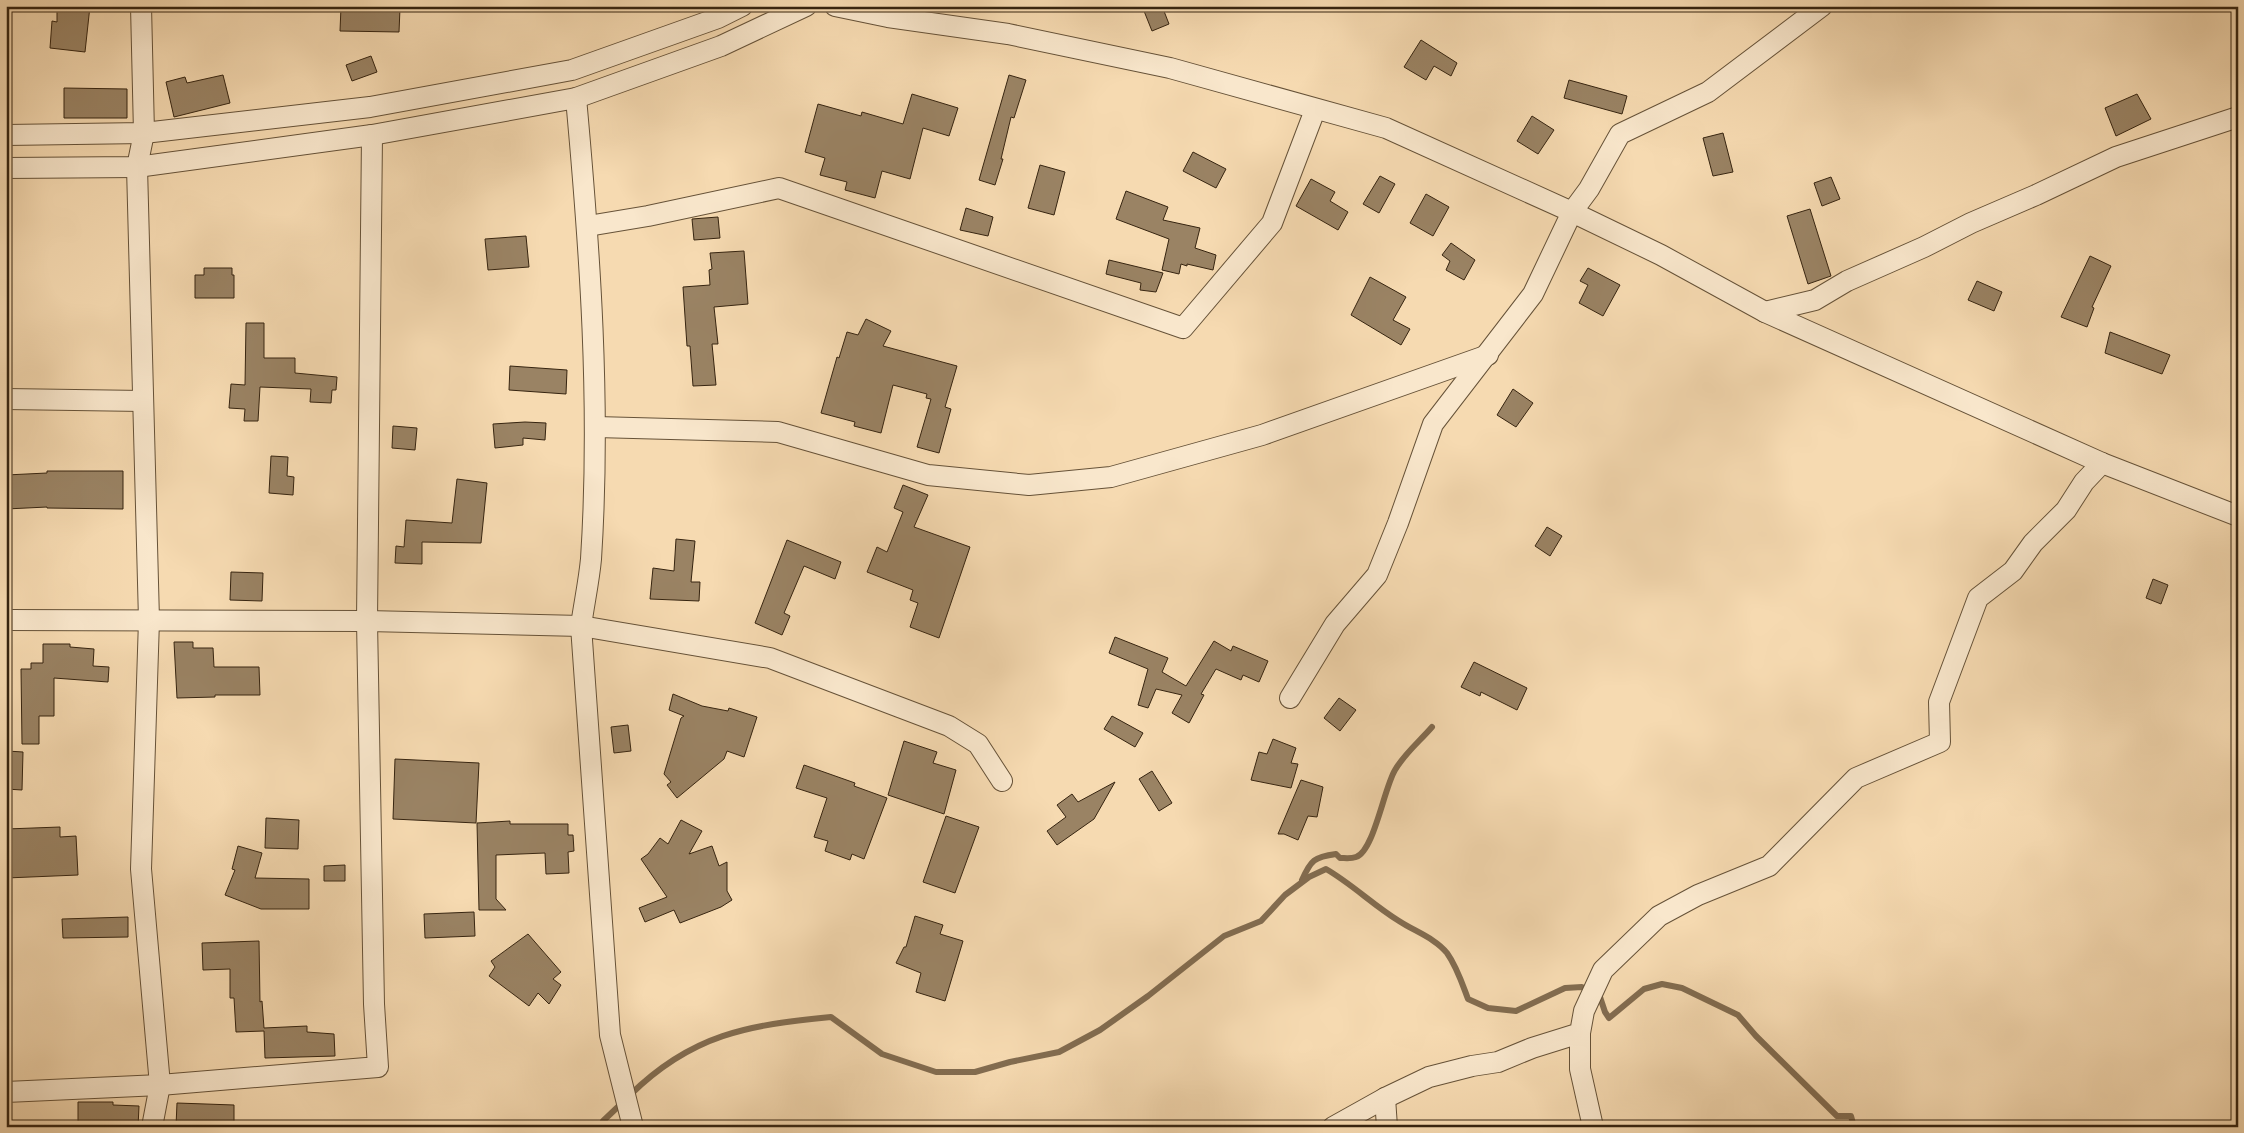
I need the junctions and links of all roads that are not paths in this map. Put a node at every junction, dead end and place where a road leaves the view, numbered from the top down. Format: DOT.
graph roads {
  1 [pos="140,6"];
  2 [pos="742,6"];
  3 [pos="806,6"];
  4 [pos="836,6"];
  5 [pos="1822,6"];
  6 [pos="576,98"];
  7 [pos="1315,110"];
  8 [pos="2238,117"];
  9 [pos="144,133"];
  10 [pos="6,135"];
  11 [pos="372,135"];
  12 [pos="137,167"];
  13 [pos="6,168"];
  14 [pos="1572,212"];
  15 [pos="588,226"];
  16 [pos="1765,312"];
  17 [pos="1488,354"];
  18 [pos="6,400"];
  19 [pos="142,401"];
  20 [pos="596,427"];
  21 [pos="2102,464"];
  22 [pos="2238,516"];
  23 [pos="6,620"];
  24 [pos="149,620"];
  25 [pos="367,621"];
  26 [pos="581,626"];
  27 [pos="1290,698"];
  28 [pos="1002,781"];
  29 [pos="1580,1033"];
  30 [pos="160,1085"];
  31 [pos="6,1092"];
  32 [pos="1385,1098"];
  33 [pos="152,1127"];
  34 [pos="633,1127"];
  35 [pos="1333,1127"];
  36 [pos="1387,1127"];
  37 [pos="1593,1127"];
  1 -- 9 [label="street"];
  2 -- 9 [label="street"];
  3 -- 6 [label="street"];
  4 -- 7 [label="street"];
  5 -- 14 [label="street"];
  6 -- 11 [label="street"];
  6 -- 15 [label="street"];
  7 -- 14 [label="street"];
  7 -- 15 [label="street"];
  8 -- 16 [label="street"];
  9 -- 10 [label="street"];
  9 -- 12 [label="street"];
  11 -- 12 [label="street"];
  11 -- 25 [label="street"];
  12 -- 13 [label="street"];
  12 -- 19 [label="street"];
  14 -- 16 [label="street"];
  14 -- 17 [label="street"];
  15 -- 20 [label="street"];
  16 -- 21 [label="street"];
  17 -- 20 [label="street"];
  17 -- 27 [label="street"];
  18 -- 19 [label="street"];
  19 -- 24 [label="street"];
  20 -- 26 [label="street"];
  21 -- 22 [label="street"];
  21 -- 29 [label="street"];
  23 -- 24 [label="street"];
  24 -- 25 [label="street"];
  24 -- 30 [label="street"];
  25 -- 26 [label="street"];
  25 -- 30 [label="street"];
  26 -- 28 [label="street"];
  26 -- 34 [label="street"];
  29 -- 32 [label="street"];
  29 -- 37 [label="street"];
  30 -- 31 [label="street"];
  30 -- 33 [label="street"];
  32 -- 35 [label="street"];
  32 -- 36 [label="street"];
}
